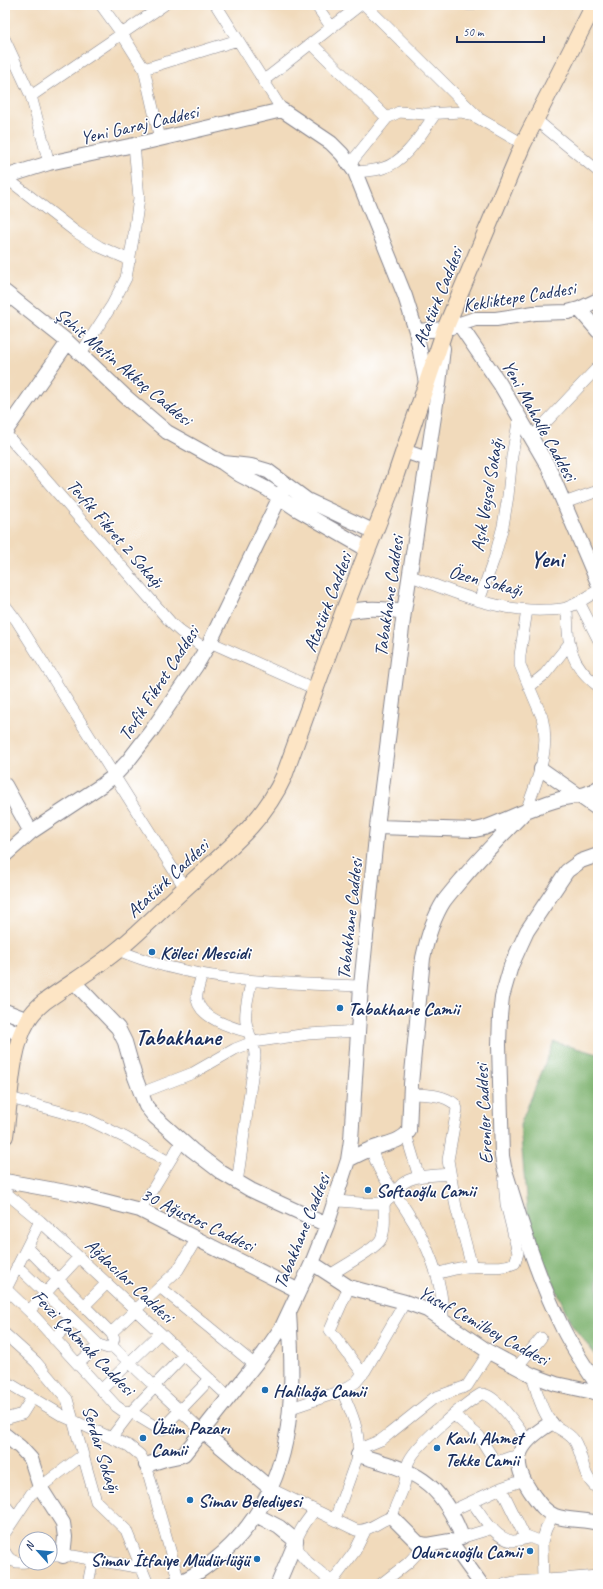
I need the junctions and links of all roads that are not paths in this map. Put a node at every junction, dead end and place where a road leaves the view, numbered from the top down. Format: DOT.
graph roads {
  1 [pos="101,5"];
  2 [pos="164,5"];
  3 [pos="216,5"];
  4 [pos="316,5"];
  5 [pos="360,5"];
  6 [pos="365,5"];
  7 [pos="594,5"];
  8 [pos="332,28"];
  9 [pos="122,34"];
  10 [pos="5,40"];
  11 [pos="238,40"];
  12 [pos="312,44"];
  13 [pos="144,69"];
  14 [pos="263,81"];
  15 [pos="31,96"];
  16 [pos="282,110"];
  17 [pos="436,113"];
  18 [pos="387,118"];
  19 [pos="478,118"];
  20 [pos="535,119"];
  21 [pos="160,139"];
  22 [pos="523,144"];
  23 [pos="134,146"];
  24 [pos="49,163"];
  25 [pos="353,168"];
  26 [pos="598,171"];
  27 [pos="5,177"];
  28 [pos="130,260"];
  29 [pos="5,292"];
  30 [pos="598,300"];
  31 [pos="579,309"];
  32 [pos="452,327"];
  33 [pos="416,331"];
  34 [pos="598,331"];
  35 [pos="68,342"];
  36 [pos="81,353"];
  37 [pos="598,367"];
  38 [pos="426,383"];
  39 [pos="519,417"];
  40 [pos="5,433"];
  41 [pos="531,438"];
  42 [pos="404,451"];
  43 [pos="427,459"];
  44 [pos="223,463"];
  45 [pos="286,484"];
  46 [pos="598,491"];
  47 [pos="280,497"];
  48 [pos="564,502"];
  49 [pos="375,532"];
  50 [pos="368,550"];
  51 [pos="409,575"];
  52 [pos="598,583"];
  53 [pos="598,590"];
  54 [pos="479,601"];
  55 [pos="579,602"];
  56 [pos="5,605"];
  57 [pos="567,608"];
  58 [pos="527,610"];
  59 [pos="404,612"];
  60 [pos="343,613"];
  61 [pos="598,639"];
  62 [pos="569,644"];
  63 [pos="208,646"];
  64 [pos="598,686"];
  65 [pos="529,687"];
  66 [pos="315,689"];
  67 [pos="541,769"];
  68 [pos="114,776"];
  69 [pos="5,785"];
  70 [pos="598,788"];
  71 [pos="580,797"];
  72 [pos="598,809"];
  73 [pos="526,811"];
  74 [pos="377,827"];
  75 [pos="31,832"];
  76 [pos="5,855"];
  77 [pos="598,855"];
  78 [pos="185,888"];
  79 [pos="118,950"];
  80 [pos="202,975"];
  81 [pos="73,981"];
  82 [pos="251,982"];
  83 [pos="361,986"];
  84 [pos="5,1011"];
  85 [pos="28,1020"];
  86 [pos="5,1027"];
  87 [pos="358,1031"];
  88 [pos="21,1035"];
  89 [pos="251,1037"];
  90 [pos="141,1093"];
  91 [pos="411,1094"];
  92 [pos="10,1098"];
  93 [pos="406,1134"];
  94 [pos="5,1136"];
  95 [pos="182,1141"];
  96 [pos="371,1149"];
  97 [pos="348,1160"];
  98 [pos="169,1162"];
  99 [pos="504,1167"];
  100 [pos="449,1174"];
  101 [pos="419,1177"];
  102 [pos="5,1181"];
  103 [pos="238,1183"];
  104 [pos="5,1192"];
  105 [pos="395,1193"];
  106 [pos="336,1201"];
  107 [pos="384,1202"];
  108 [pos="140,1210"];
  109 [pos="40,1221"];
  110 [pos="327,1225"];
  111 [pos="197,1238"];
  112 [pos="27,1248"];
  113 [pos="79,1257"];
  114 [pos="312,1263"];
  115 [pos="17,1266"];
  116 [pos="472,1267"];
  117 [pos="436,1274"];
  118 [pos="330,1275"];
  119 [pos="58,1279"];
  120 [pos="107,1283"];
  121 [pos="160,1287"];
  122 [pos="349,1287"];
  123 [pos="6,1288"];
  124 [pos="299,1291"];
  125 [pos="45,1294"];
  126 [pos="405,1302"];
  127 [pos="84,1306"];
  128 [pos="136,1310"];
  129 [pos="289,1311"];
  130 [pos="29,1312"];
  131 [pos="73,1320"];
  132 [pos="443,1320"];
  133 [pos="111,1333"];
  134 [pos="160,1333"];
  135 [pos="5,1334"];
  136 [pos="541,1338"];
  137 [pos="54,1339"];
  138 [pos="99,1345"];
  139 [pos="112,1346"];
  140 [pos="489,1352"];
  141 [pos="184,1355"];
  142 [pos="130,1363"];
  143 [pos="78,1364"];
  144 [pos="255,1365"];
  145 [pos="517,1367"];
  146 [pos="363,1374"];
  147 [pos="532,1375"];
  148 [pos="210,1379"];
  149 [pos="5,1381"];
  150 [pos="154,1385"];
  151 [pos="598,1386"];
  152 [pos="463,1388"];
  153 [pos="101,1390"];
  154 [pos="342,1391"];
  155 [pos="598,1393"];
  156 [pos="481,1394"];
  157 [pos="229,1397"];
  158 [pos="32,1398"];
  159 [pos="291,1408"];
  160 [pos="181,1411"];
  161 [pos="131,1412"];
  162 [pos="454,1415"];
  163 [pos="5,1419"];
  164 [pos="74,1420"];
  165 [pos="551,1423"];
  166 [pos="202,1431"];
  167 [pos="5,1435"];
  168 [pos="111,1438"];
  169 [pos="528,1441"];
  170 [pos="358,1452"];
  171 [pos="83,1455"];
  172 [pos="518,1457"];
  173 [pos="146,1465"];
  174 [pos="406,1471"];
  175 [pos="524,1480"];
  176 [pos="40,1487"];
  177 [pos="501,1488"];
  178 [pos="272,1489"];
  179 [pos="598,1489"];
  180 [pos="472,1502"];
  181 [pos="5,1505"];
  182 [pos="314,1510"];
  183 [pos="451,1511"];
  184 [pos="256,1515"];
  185 [pos="553,1515"];
  186 [pos="392,1517"];
  187 [pos="15,1518"];
  188 [pos="335,1519"];
  189 [pos="598,1523"];
  190 [pos="492,1528"];
  191 [pos="366,1529"];
  192 [pos="5,1533"];
  193 [pos="528,1538"];
  194 [pos="456,1539"];
  195 [pos="296,1541"];
  196 [pos="542,1542"];
  197 [pos="425,1545"];
  198 [pos="5,1552"];
  199 [pos="58,1554"];
  200 [pos="58,1556"];
  201 [pos="93,1560"];
  202 [pos="18,1562"];
  203 [pos="142,1568"];
  204 [pos="598,1576"];
  205 [pos="543,1580"];
  206 [pos="177,1583"];
  207 [pos="332,1583"];
  208 [pos="88,1584"];
  209 [pos="148,1584"];
  210 [pos="278,1584"];
  211 [pos="381,1584"];
  212 [pos="481,1584"];
  213 [pos="504,1584"];
  1 -- 9 [label="street"];
  2 -- 9 [label="street"];
  3 -- 11 [label="street"];
  4 -- 8 [label="street"];
  5 -- 8 [label="street"];
  6 -- 19 [label="street"];
  7 -- 20 [label="main road, Atatürk Caddesi"];
  8 -- 12 [label="street"];
  9 -- 13 [label="street"];
  9 -- 15 [label="street"];
  10 -- 15 [label="street"];
  11 -- 13 [label="street"];
  11 -- 14 [label="street"];
  12 -- 14 [label="street"];
  12 -- 18 [label="street"];
  13 -- 21 [label="street"];
  14 -- 16 [label="street"];
  15 -- 24 [label="street"];
  16 -- 21 [label="street, Yeni Garaj Caddesi"];
  16 -- 25 [label="street"];
  17 -- 18 [label="street"];
  17 -- 19 [label="street"];
  17 -- 25 [label="street"];
  18 -- 25 [label="street"];
  19 -- 22 [label="street"];
  20 -- 22 [label="main road, Atatürk Caddesi"];
  20 -- 26 [label="street"];
  21 -- 23 [label="street, Yeni Garaj Caddesi"];
  22 -- 32 [label="main road, Atatürk Caddesi"];
  23 -- 24 [label="street, Yeni Garaj Caddesi"];
  23 -- 28 [label="street"];
  24 -- 27 [label="street, Yeni Garaj Caddesi"];
  25 -- 33 [label="street"];
  27 -- 28 [label="street"];
  28 -- 36 [label="street"];
  29 -- 35 [label="street, Şehit Metin Akkoç Caddesi"];
  30 -- 31 [label="street, Kekliktepe Caddesi"];
  31 -- 32 [label="street, Kekliktepe Caddesi"];
  31 -- 34 [label="street"];
  32 -- 33 [label="street, Kekliktepe Caddesi"];
  32 -- 38 [label="main road, Atatürk Caddesi"];
  32 -- 39 [label="street, Yeni Mahalle Caddesi"];
  32 -- 43 [label="street, Tabakhane Caddesi"];
  33 -- 38 [label="street"];
  35 -- 36 [label="street, Şehit Metin Akkoç Caddesi"];
  35 -- 40 [label="street"];
  36 -- 44 [label="street, Şehit Metin Akkoç Caddesi"];
  37 -- 41 [label="street"];
  38 -- 42 [label="main road, Atatürk Caddesi"];
  39 -- 41 [label="street, Yeni Mahalle Caddesi"];
  39 -- 54 [label="street, Aşık Veysel Sokağı"];
  40 -- 63 [label="street, Tevfik Fikret 2 Sokağı"];
  41 -- 48 [label="street, Yeni Mahalle Caddesi"];
  42 -- 43 [label="street"];
  42 -- 49 [label="main road, Atatürk Caddesi"];
  43 -- 51 [label="street, Tabakhane Caddesi"];
  44 -- 45 [label="street, Şehit Metin Akkoç Caddesi"];
  44 -- 47 [label="street, Şehit Metin Akkoç Caddesi"];
  45 -- 47 [label="street, Tevfik Fikret Caddesi"];
  45 -- 49 [label="street, Şehit Metin Akkoç Caddesi"];
  46 -- 48 [label="street"];
  47 -- 50 [label="street, Şehit Metin Akkoç Caddesi"];
  47 -- 63 [label="street, Tevfik Fikret Caddesi"];
  48 -- 52 [label="street, Yeni Mahalle Caddesi"];
  49 -- 50 [label="main road, Atatürk Caddesi"];
  50 -- 60 [label="main road, Atatürk Caddesi"];
  51 -- 54 [label="street, Özen Sokağı"];
  51 -- 59 [label="street, Tabakhane Caddesi"];
  53 -- 55 [label="street, Özen Sokağı"];
  54 -- 58 [label="street, Özen Sokağı"];
  55 -- 57 [label="street, Özen Sokağı"];
  55 -- 61 [label="street"];
  56 -- 68 [label="street"];
  57 -- 58 [label="street, Özen Sokağı"];
  57 -- 62 [label="street"];
  58 -- 65 [label="street"];
  59 -- 60 [label="street"];
  59 -- 74 [label="street, Tabakhane Caddesi"];
  60 -- 66 [label="main road, Atatürk Caddesi"];
  62 -- 64 [label="street"];
  62 -- 65 [label="street"];
  63 -- 66 [label="street, Tevfik Fikret 2 Sokağı"];
  63 -- 68 [label="street, Tevfik Fikret Caddesi"];
  65 -- 67 [label="street"];
  66 -- 78 [label="main road, Atatürk Caddesi"];
  67 -- 71 [label="street"];
  67 -- 73 [label="street"];
  68 -- 75 [label="street, Tevfik Fikret Caddesi"];
  68 -- 78 [label="street"];
  69 -- 75 [label="street"];
  70 -- 71 [label="street"];
  71 -- 72 [label="street"];
  71 -- 73 [label="street"];
  73 -- 74 [label="street"];
  73 -- 91 [label="street"];
  74 -- 83 [label="street, Tabakhane Caddesi"];
  75 -- 76 [label="street, Tevfik Fikret Caddesi"];
  77 -- 99 [label="street, Erenler Caddesi"];
  78 -- 79 [label="main road, Atatürk Caddesi"];
  79 -- 80 [label="street"];
  79 -- 81 [label="main road, Atatürk Caddesi"];
  80 -- 82 [label="street"];
  80 -- 89 [label="street"];
  81 -- 85 [label="main road, Atatürk Caddesi"];
  81 -- 90 [label="street"];
  82 -- 83 [label="street"];
  82 -- 89 [label="street"];
  83 -- 87 [label="street, Tabakhane Caddesi"];
  84 -- 85 [label="street"];
  85 -- 88 [label="main road, Atatürk Caddesi"];
  86 -- 88 [label="street"];
  87 -- 89 [label="street"];
  87 -- 97 [label="street, Tabakhane Caddesi"];
  88 -- 92 [label="main road, Atatürk Caddesi"];
  89 -- 90 [label="street"];
  89 -- 103 [label="street"];
  90 -- 95 [label="street"];
  91 -- 93 [label="street"];
  91 -- 100 [label="street"];
  92 -- 94 [label="main road, Atatürk Caddesi"];
  92 -- 98 [label="street"];
  93 -- 96 [label="street"];
  93 -- 101 [label="street"];
  95 -- 98 [label="street"];
  95 -- 103 [label="street"];
  96 -- 97 [label="street"];
  96 -- 105 [label="street"];
  97 -- 106 [label="street, Tabakhane Caddesi"];
  98 -- 108 [label="street"];
  99 -- 116 [label="street"];
  99 -- 151 [label="street, Erenler Caddesi"];
  100 -- 101 [label="street"];
  100 -- 116 [label="street"];
  101 -- 105 [label="street"];
  102 -- 108 [label="street, 30 Ağustos Caddesi"];
  103 -- 110 [label="street"];
  104 -- 109 [label="street, Ağdacılar Caddesi"];
  105 -- 107 [label="street"];
  105 -- 117 [label="street"];
  106 -- 107 [label="street"];
  106 -- 110 [label="street, Tabakhane Caddesi"];
  107 -- 118 [label="street"];
  108 -- 111 [label="street, 30 Ağustos Caddesi"];
  109 -- 112 [label="street"];
  109 -- 113 [label="street, Ağdacılar Caddesi"];
  110 -- 114 [label="street, Tabakhane Caddesi"];
  111 -- 121 [label="street"];
  111 -- 124 [label="street, 30 Ağustos Caddesi"];
  112 -- 115 [label="street"];
  112 -- 119 [label="street"];
  113 -- 119 [label="street"];
  113 -- 120 [label="street, Ağdacılar Caddesi"];
  114 -- 118 [label="street, Yusuf Cemilbey Caddesi"];
  114 -- 124 [label="street, Tabakhane Caddesi"];
  115 -- 123 [label="street"];
  115 -- 125 [label="street"];
  116 -- 117 [label="street"];
  117 -- 132 [label="street"];
  118 -- 122 [label="street, Yusuf Cemilbey Caddesi"];
  119 -- 125 [label="street"];
  119 -- 127 [label="street"];
  120 -- 127 [label="street"];
  120 -- 128 [label="street, Ağdacılar Caddesi"];
  121 -- 128 [label="street"];
  121 -- 144 [label="street"];
  122 -- 126 [label="street, Yusuf Cemilbey Caddesi"];
  122 -- 146 [label="street"];
  123 -- 130 [label="street, Fevzi Çakmak Caddesi"];
  124 -- 129 [label="street, Tabakhane Caddesi"];
  125 -- 130 [label="street"];
  125 -- 131 [label="street"];
  126 -- 132 [label="street, Yusuf Cemilbey Caddesi"];
  126 -- 146 [label="street"];
  127 -- 133 [label="street"];
  128 -- 133 [label="street"];
  128 -- 134 [label="street, Ağdacılar Caddesi"];
  129 -- 144 [label="street, Tabakhane Caddesi"];
  129 -- 159 [label="street"];
  130 -- 137 [label="street, Fevzi Çakmak Caddesi"];
  131 -- 137 [label="street"];
  131 -- 138 [label="street"];
  132 -- 140 [label="street, Yusuf Cemilbey Caddesi"];
  133 -- 139 [label="street"];
  134 -- 141 [label="street, Ağdacılar Caddesi"];
  134 -- 142 [label="street"];
  135 -- 164 [label="street, Serdar Sokağı"];
  136 -- 145 [label="street"];
  137 -- 143 [label="street, Fevzi Çakmak Caddesi"];
  138 -- 139 [label="street"];
  138 -- 143 [label="street"];
  139 -- 142 [label="street"];
  140 -- 145 [label="street, Yusuf Cemilbey Caddesi"];
  140 -- 152 [label="street"];
  141 -- 148 [label="street, Ağdacılar Caddesi"];
  141 -- 150 [label="street"];
  142 -- 150 [label="street"];
  142 -- 153 [label="street"];
  143 -- 153 [label="street, Fevzi Çakmak Caddesi"];
  144 -- 157 [label="street, Tabakhane Caddesi"];
  145 -- 147 [label="street, Yusuf Cemilbey Caddesi"];
  146 -- 154 [label="street"];
  147 -- 155 [label="street, Yusuf Cemilbey Caddesi"];
  147 -- 165 [label="street"];
  148 -- 157 [label="street, Ağdacılar Caddesi"];
  148 -- 160 [label="street"];
  149 -- 158 [label="street"];
  150 -- 160 [label="street"];
  150 -- 161 [label="street"];
  152 -- 156 [label="street"];
  152 -- 170 [label="street"];
  153 -- 161 [label="street, Fevzi Çakmak Caddesi"];
  154 -- 159 [label="street"];
  154 -- 170 [label="street"];
  156 -- 162 [label="street"];
  156 -- 169 [label="street"];
  157 -- 166 [label="street, Tabakhane Caddesi"];
  158 -- 163 [label="street"];
  158 -- 164 [label="street"];
  159 -- 178 [label="street"];
  160 -- 161 [label="street, Fevzi Çakmak Caddesi"];
  160 -- 166 [label="street"];
  161 -- 168 [label="street"];
  162 -- 172 [label="street"];
  162 -- 174 [label="street"];
  164 -- 168 [label="street"];
  164 -- 171 [label="street, Serdar Sokağı"];
  165 -- 169 [label="street"];
  165 -- 179 [label="street"];
  166 -- 173 [label="street, Tabakhane Caddesi"];
  166 -- 178 [label="street"];
  167 -- 176 [label="street"];
  168 -- 173 [label="street"];
  169 -- 172 [label="street"];
  170 -- 174 [label="street"];
  170 -- 188 [label="street"];
  171 -- 176 [label="street"];
  171 -- 203 [label="street, Serdar Sokağı"];
  172 -- 175 [label="street"];
  173 -- 206 [label="street"];
  174 -- 183 [label="street"];
  174 -- 186 [label="street"];
  175 -- 177 [label="street"];
  175 -- 185 [label="street"];
  176 -- 187 [label="street"];
  176 -- 199 [label="street"];
  177 -- 180 [label="street"];
  177 -- 193 [label="street"];
  178 -- 182 [label="street"];
  178 -- 184 [label="street"];
  180 -- 183 [label="street"];
  180 -- 190 [label="street"];
  181 -- 187 [label="street"];
  182 -- 188 [label="street"];
  182 -- 195 [label="street"];
  183 -- 194 [label="street"];
  184 -- 195 [label="street"];
  184 -- 206 [label="street"];
  185 -- 189 [label="street"];
  185 -- 196 [label="street"];
  186 -- 191 [label="street"];
  186 -- 197 [label="street"];
  187 -- 192 [label="street"];
  188 -- 191 [label="street"];
  190 -- 193 [label="street"];
  190 -- 194 [label="street"];
  191 -- 207 [label="street"];
  193 -- 196 [label="street"];
  194 -- 197 [label="street"];
  194 -- 212 [label="street"];
  195 -- 207 [label="street"];
  195 -- 210 [label="street"];
  196 -- 205 [label="street"];
  197 -- 211 [label="street"];
  198 -- 202 [label="street"];
  200 -- 201 [label="street"];
  201 -- 203 [label="street"];
  201 -- 208 [label="street"];
  203 -- 209 [label="street, Serdar Sokağı"];
  204 -- 205 [label="street"];
  205 -- 213 [label="street"];
}
